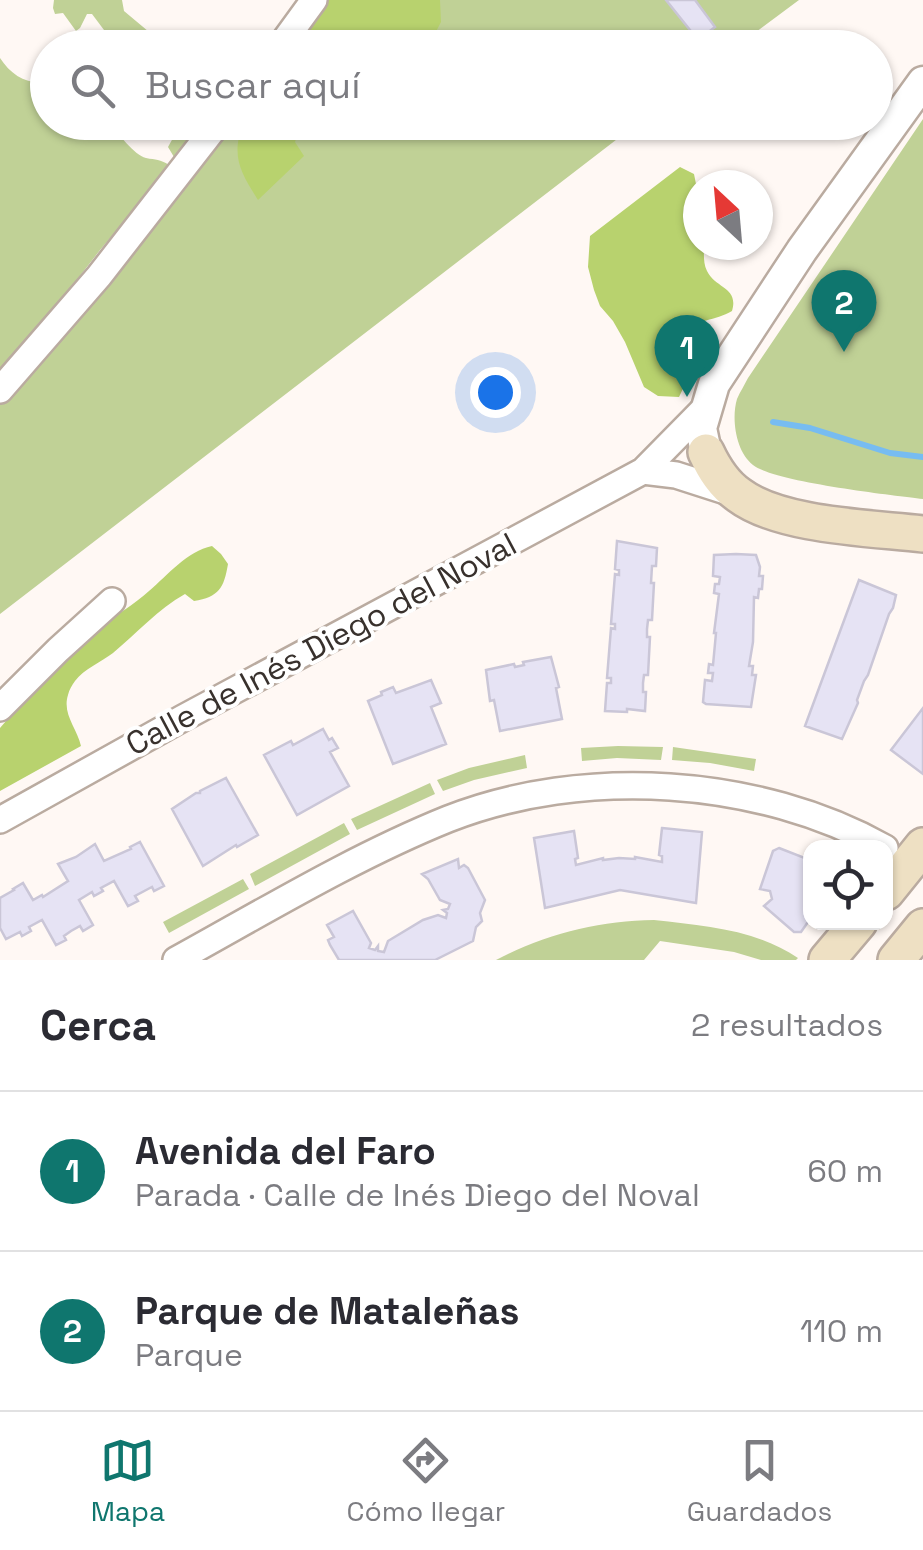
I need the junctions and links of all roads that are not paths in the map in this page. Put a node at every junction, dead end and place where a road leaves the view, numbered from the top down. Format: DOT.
graph roads {
  1 [pos="314,0"];
  2 [pos="292,30"];
  3 [pos="923,82"];
  4 [pos="893,124"];
  5 [pos="205,140"];
  6 [pos="882,140"];
  7 [pos="0,390"];
  8 [pos="706,407"];
  9 [pos="706,452"];
  10 [pos="657,467"];
  11 [pos="737,495"];
  12 [pos="923,534"];
  13 [pos="112,601"];
  14 [pos="0,708"];
  15 [pos="0,820"];
  16 [pos="908,858"];
  17 [pos="893,881"];
  18 [pos="923,927"];
  19 [pos="852,930"];
  20 [pos="176,960"];
  21 [pos="826,960"];
  22 [pos="896,960"];
  1 -- 2 [label="street"];
  3 -- 4 [label="street"];
  5 -- 7 [label="street"];
  6 -- 8 [label="street"];
  8 -- 9 [label="street"];
  8 -- 10 [label="street, Calle de Inés Diego del Noval"];
  9 -- 10 [label="street, Calle de Inés Diego del Noval"];
  9 -- 11 [label="main road"];
  10 -- 11 [label="street"];
  10 -- 15 [label="street, Calle de Inés Diego del Noval"];
  11 -- 12 [label="main road"];
  13 -- 14 [label="street"];
  16 -- 17 [label="main road"];
  16 -- 20 [label="street"];
  18 -- 22 [label="main road"];
  19 -- 21 [label="main road"];
}
